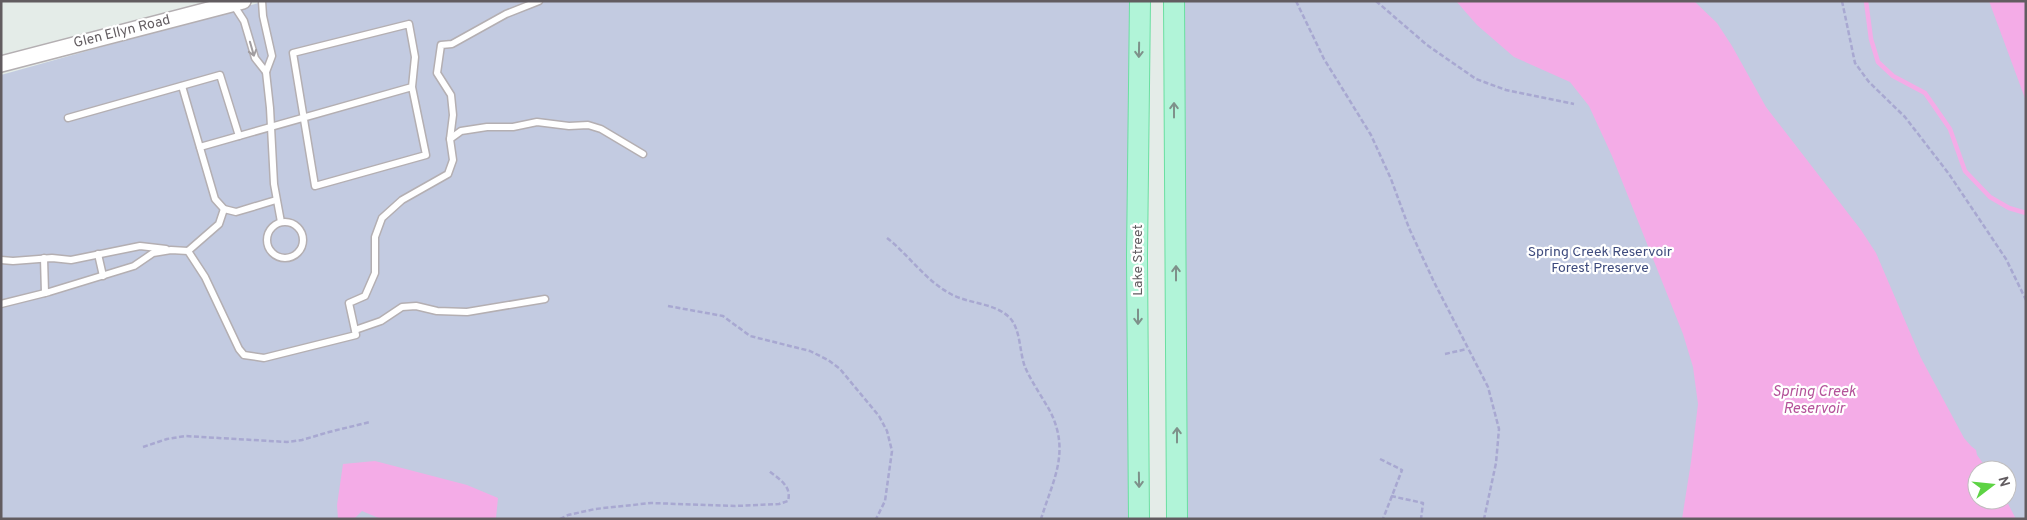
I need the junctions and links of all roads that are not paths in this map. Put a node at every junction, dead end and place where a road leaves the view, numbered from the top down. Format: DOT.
graph roads {
  1 [pos="262,1"];
  2 [pos="1140,1"];
  3 [pos="1174,1"];
  4 [pos="539,2"];
  5 [pos="238,3"];
  6 [pos="1,64"];
  7 [pos="266,72"];
  8 [pos="182,86"];
  9 [pos="412,87"];
  10 [pos="68,118"];
  11 [pos="305,118"];
  12 [pos="271,128"];
  13 [pos="239,136"];
  14 [pos="450,139"];
  15 [pos="200,147"];
  16 [pos="643,154"];
  17 [pos="276,200"];
  18 [pos="224,209"];
  19 [pos="281,222"];
  20 [pos="171,250"];
  21 [pos="188,251"];
  22 [pos="98,254"];
  23 [pos="44,258"];
  24 [pos="1,260"];
  25 [pos="103,276"];
  26 [pos="45,293"];
  27 [pos="545,299"];
  28 [pos="1,304"];
  29 [pos="355,330"];
  30 [pos="1140,519"];
  31 [pos="1177,519"];
  1 -- 7 [label="lane"];
  2 -- 30 [label="main road, Lake Street, one-way"];
  31 -- 3 [label="main road, one-way"];
  4 -- 14 [label="lane"];
  5 -- 6 [label="street, Glen Ellyn Road"];
  5 -- 7 [label="lane, one-way"];
  7 -- 12 [label="lane"];
  8 -- 10 [label="lane"];
  8 -- 13 [label="lane"];
  8 -- 15 [label="lane"];
  9 -- 11 [label="lane"];
  9 -- 11 [label="lane"];
  9 -- 11 [label="lane"];
  11 -- 12 [label="lane"];
  12 -- 13 [label="lane"];
  12 -- 17 [label="lane"];
  13 -- 15 [label="lane"];
  14 -- 16 [label="lane"];
  14 -- 29 [label="lane"];
  15 -- 18 [label="lane"];
  17 -- 18 [label="lane"];
  17 -- 19 [label="lane"];
  18 -- 21 [label="lane"];
  19 -- 19 [label="lane"];
  20 -- 21 [label="lane"];
  20 -- 22 [label="lane"];
  20 -- 25 [label="lane"];
  21 -- 29 [label="lane"];
  22 -- 23 [label="lane"];
  22 -- 25 [label="lane"];
  23 -- 24 [label="lane"];
  23 -- 26 [label="lane"];
  25 -- 26 [label="lane"];
  26 -- 28 [label="lane"];
  27 -- 29 [label="lane"];
}
